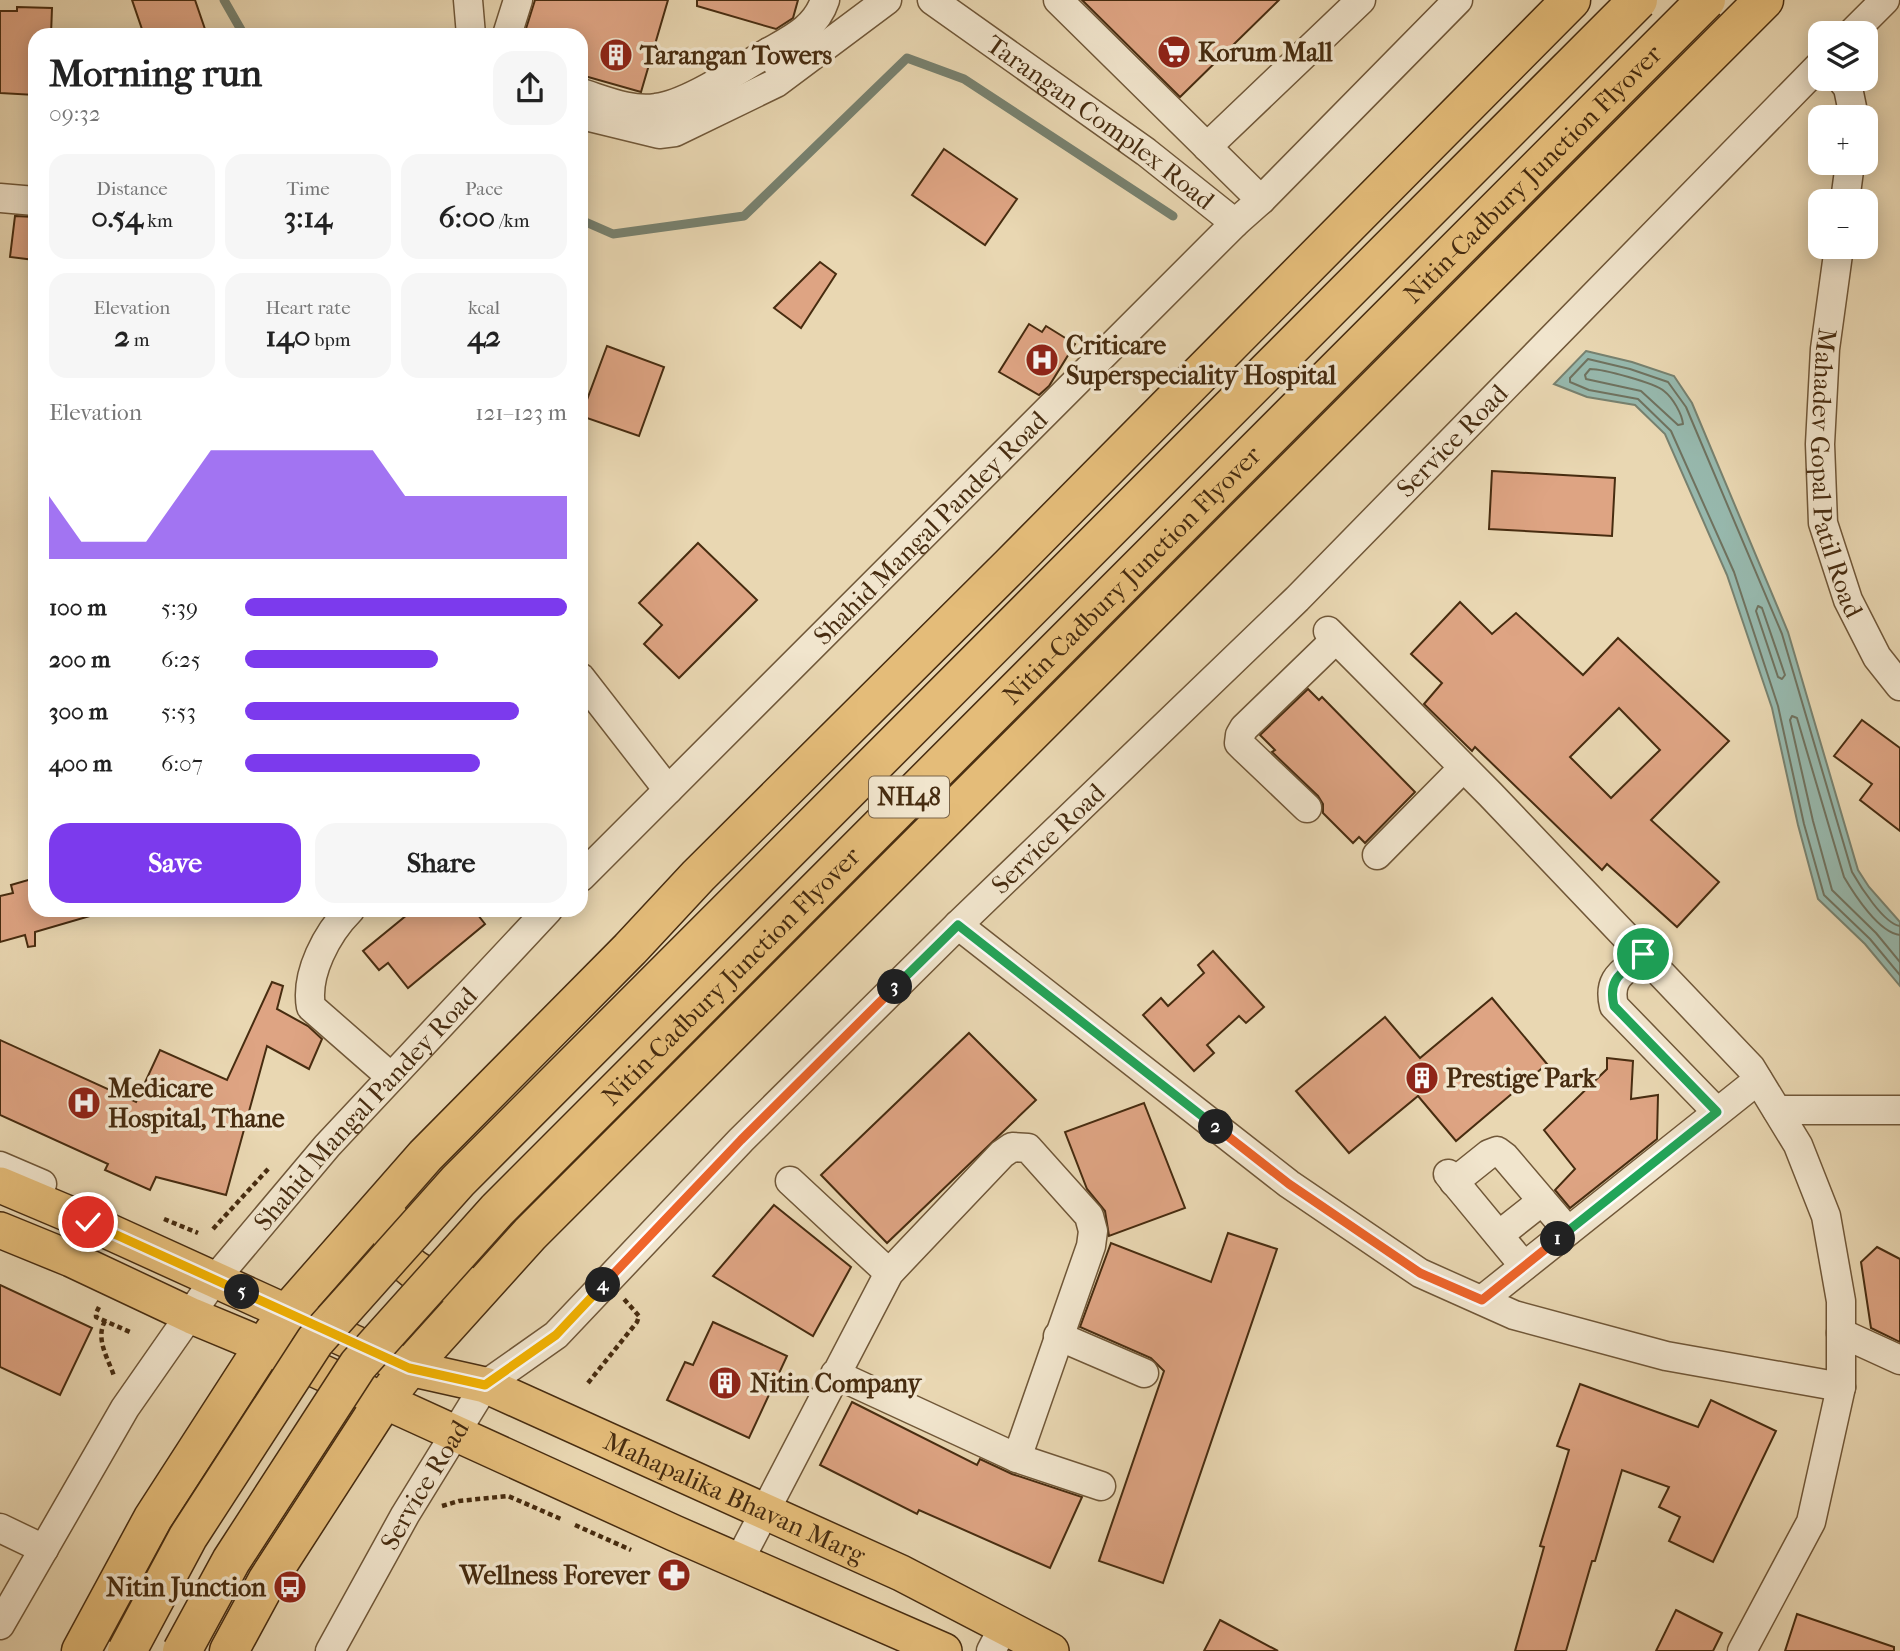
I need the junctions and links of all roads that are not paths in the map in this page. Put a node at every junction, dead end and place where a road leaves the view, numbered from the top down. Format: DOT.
graph roads {
  1 [pos="468,0"];
  2 [pos="518,0"];
  3 [pos="825,0"];
  4 [pos="887,0"];
  5 [pos="932,0"];
  6 [pos="1058,0"];
  7 [pos="1361,0"];
  8 [pos="1571,0"];
  9 [pos="1637,0"];
  10 [pos="1706,0"];
  11 [pos="1764,0"];
  12 [pos="1885,0"];
  13 [pos="1441,6"];
  14 [pos="1864,21"];
  15 [pos="470,28"];
  16 [pos="509,28"];
  17 [pos="769,52"];
  18 [pos="786,76"];
  19 [pos="1808,77"];
  20 [pos="588,95"];
  21 [pos="588,117"];
  22 [pos="1208,147"];
  23 [pos="0,198"];
  24 [pos="28,200"];
  25 [pos="1261,200"];
  26 [pos="1235,223"];
  27 [pos="1837,259"];
  28 [pos="1900,686"];
  29 [pos="588,687"];
  30 [pos="1464,768"];
  31 [pos="668,790"];
  32 [pos="1307,808"];
  33 [pos="1377,855"];
  34 [pos="588,870"];
  35 [pos="345,917"];
  36 [pos="541,917"];
  37 [pos="958,925"];
  38 [pos="1643,954"];
  39 [pos="391,1077"];
  40 [pos="1758,1080"];
  41 [pos="1777,1110"];
  42 [pos="1900,1110"];
  43 [pos="1717,1112"];
  44 [pos="0,1166"];
  45 [pos="790,1181"];
  46 [pos="0,1185"];
  47 [pos="389,1197"];
  48 [pos="1542,1200"];
  49 [pos="88,1222"];
  50 [pos="0,1230"];
  51 [pos="1568,1231"];
  52 [pos="1499,1235"];
  53 [pos="1524,1266"];
  54 [pos="889,1273"];
  55 [pos="215,1279"];
  56 [pos="481,1288"];
  57 [pos="1482,1300"];
  58 [pos="288,1312"];
  59 [pos="192,1316"];
  60 [pos="1841,1333"];
  61 [pos="1058,1336"];
  62 [pos="264,1346"];
  63 [pos="1900,1360"];
  64 [pos="409,1368"];
  65 [pos="1144,1373"];
  66 [pos="835,1374"];
  67 [pos="485,1385"];
  68 [pos="1841,1387"];
  69 [pos="384,1400"];
  70 [pos="456,1433"];
  71 [pos="1017,1458"];
  72 [pos="1101,1486"];
  73 [pos="765,1512"];
  74 [pos="0,1528"];
  75 [pos="44,1549"];
  76 [pos="739,1561"];
  77 [pos="0,1625"];
  78 [pos="997,1639"];
  79 [pos="81,1651"];
  80 [pos="127,1651"];
  81 [pos="182,1651"];
  82 [pos="229,1651"];
  83 [pos="330,1651"];
  84 [pos="944,1651"];
  85 [pos="1051,1651"];
  86 [pos="1742,1651"];
  1 -- 15 [label="street"];
  2 -- 16 [label="street"];
  3 -- 17 [label="street"];
  4 -- 18 [label="street"];
  5 -- 26 [label="street, Tarangan Complex Road"];
  6 -- 22 [label="street"];
  7 -- 22 [label="street"];
  8 -- 47 [label="highway"];
  9 -- 80 [label="highway, Nitin-Cadbury Junction Flyover / NH48, bridge"];
  10 -- 81 [label="highway, Nitin-Cadbury Junction Flyover / NH48, bridge"];
  11 -- 56 [label="highway"];
  12 -- 14 [label="street"];
  13 -- 25 [label="street, Shahid Mangal Pandey Road"];
  17 -- 18 [label="street"];
  17 -- 20 [label="street"];
  18 -- 21 [label="street"];
  19 -- 37 [label="street, Service Road"];
  22 -- 25 [label="street"];
  23 -- 24 [label="street"];
  25 -- 26 [label="street, Shahid Mangal Pandey Road"];
  26 -- 31 [label="street, Shahid Mangal Pandey Road"];
  27 -- 28 [label="street, Mahadev Gopal Patil Road"];
  29 -- 31 [label="street"];
  30 -- 32 [label="street"];
  30 -- 33 [label="street"];
  30 -- 38 [label="street"];
  31 -- 34 [label="street, Shahid Mangal Pandey Road"];
  35 -- 39 [label="street"];
  36 -- 39 [label="street, Shahid Mangal Pandey Road"];
  37 -- 57 [label="street"];
  37 -- 67 [label="street, Service Road"];
  38 -- 40 [label="street"];
  38 -- 43 [label="street"];
  39 -- 55 [label="street, Shahid Mangal Pandey Road"];
  40 -- 41 [label="street"];
  40 -- 43 [label="street"];
  41 -- 42 [label="street"];
  41 -- 60 [label="street"];
  43 -- 51 [label="street"];
  44 -- 49 [label="street"];
  45 -- 54 [label="street"];
  46 -- 49 [label="main road, Mahapalika Bhavan Marg"];
  47 -- 56 [label="highway"];
  47 -- 58 [label="highway"];
  48 -- 51 [label="street"];
  48 -- 52 [label="street"];
  48 -- 52 [label="street"];
  49 -- 55 [label="main road, Mahapalika Bhavan Marg"];
  50 -- 59 [label="main road"];
  51 -- 53 [label="street"];
  52 -- 53 [label="street"];
  53 -- 57 [label="street"];
  54 -- 61 [label="street"];
  54 -- 66 [label="street"];
  55 -- 58 [label="main road, Mahapalika Bhavan Marg"];
  55 -- 59 [label="street, Shahid Mangal Pandey Road"];
  56 -- 64 [label="highway"];
  57 -- 68 [label="street"];
  58 -- 62 [label="highway"];
  58 -- 64 [label="main road, Mahapalika Bhavan Marg"];
  59 -- 62 [label="main road"];
  59 -- 75 [label="street"];
  60 -- 63 [label="street"];
  60 -- 68 [label="street"];
  61 -- 65 [label="street"];
  61 -- 71 [label="street"];
  62 -- 69 [label="main road"];
  62 -- 79 [label="highway"];
  64 -- 67 [label="main road, Mahapalika Bhavan Marg"];
  64 -- 69 [label="highway"];
  66 -- 71 [label="street"];
  66 -- 73 [label="street"];
  67 -- 70 [label="street, Service Road"];
  67 -- 73 [label="main road, Mahapalika Bhavan Marg"];
  68 -- 86 [label="street"];
  69 -- 70 [label="main road"];
  69 -- 82 [label="highway"];
  70 -- 76 [label="main road"];
  70 -- 83 [label="street, Service Road"];
  71 -- 72 [label="street"];
  73 -- 76 [label="street"];
  73 -- 78 [label="main road, Mahapalika Bhavan Marg"];
  74 -- 75 [label="street"];
  75 -- 77 [label="street"];
  76 -- 84 [label="main road"];
  78 -- 85 [label="main road, Mahapalika Bhavan Marg"];
}
